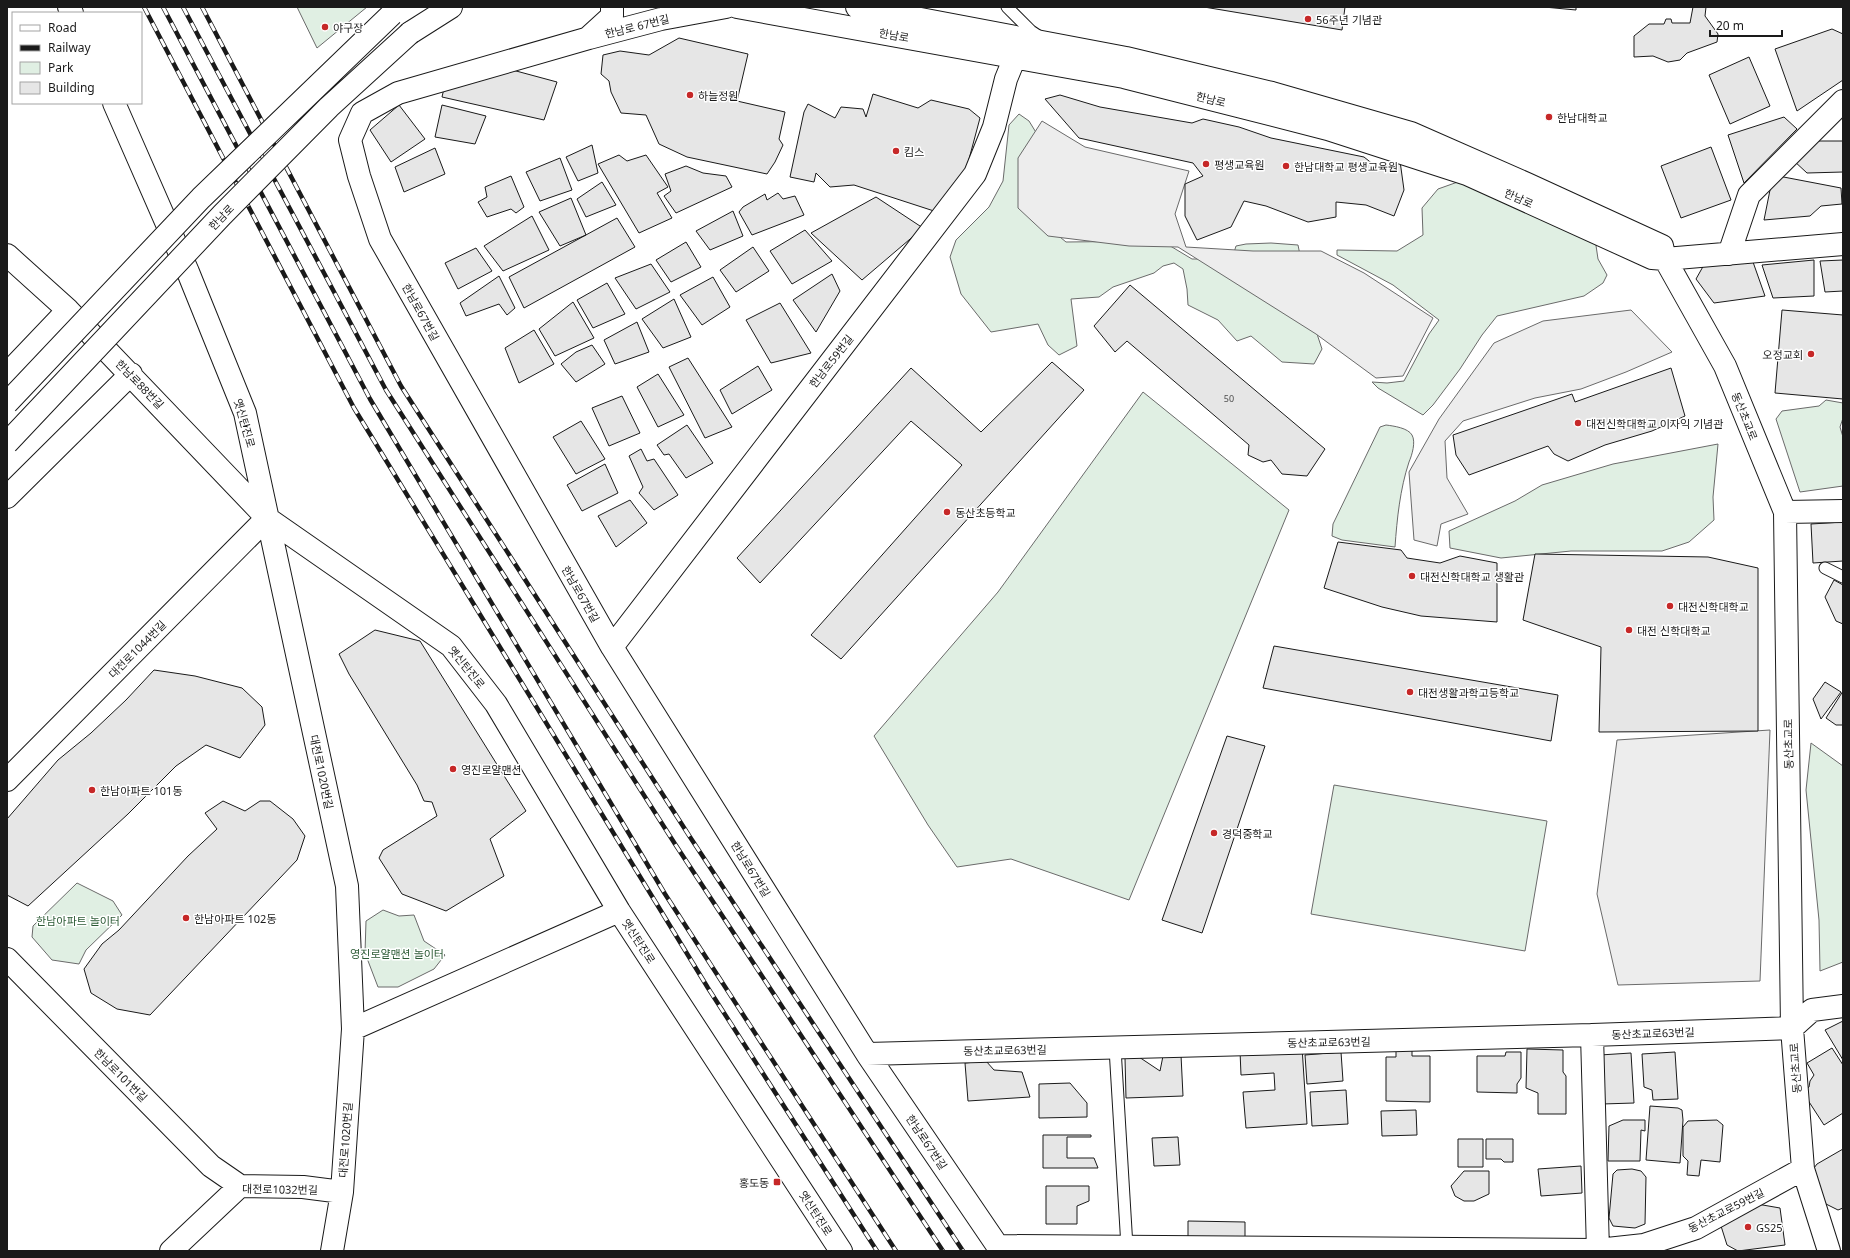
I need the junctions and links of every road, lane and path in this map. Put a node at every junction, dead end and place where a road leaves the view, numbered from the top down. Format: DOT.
graph roads {
  1 [pos="451,7"];
  2 [pos="612,7"];
  3 [pos="726,7"];
  4 [pos="737,7"];
  5 [pos="857,7"];
  6 [pos="906,7"];
  7 [pos="920,7"];
  8 [pos="1007,7"];
  9 [pos="397,10"];
  10 [pos="886,13"];
  11 [pos="938,23"];
  12 [pos="588,38"];
  13 [pos="1052,44"];
  14 [pos="1015,57"];
  15 [pos="1843,101"];
  16 [pos="114,104"];
  17 [pos="1843,244"];
  18 [pos="1729,254"];
  19 [pos="7,255"];
  20 [pos="1666,259"];
  21 [pos="68,310"];
  22 [pos="7,374"];
  23 [pos="131,374"];
  24 [pos="7,403"];
  25 [pos="7,443"];
  26 [pos="7,497"];
  27 [pos="1843,511"];
  28 [pos="1785,512"];
  29 [pos="268,518"];
  30 [pos="1825,568"];
  31 [pos="1843,577"];
  32 [pos="612,647"];
  33 [pos="7,780"];
  34 [pos="619,911"];
  35 [pos="7,959"];
  36 [pos="1843,1006"];
  37 [pos="1792,1028"];
  38 [pos="353,1029"];
  39 [pos="1592,1036"];
  40 [pos="1115,1048"];
  41 [pos="867,1054"];
  42 [pos="1803,1169"];
  43 [pos="240,1186"];
  44 [pos="342,1192"];
  45 [pos="1127,1247"];
  46 [pos="999,1248"];
  47 [pos="1598,1250"];
  48 [pos="171,1251"];
  49 [pos="332,1251"];
  50 [pos="841,1251"];
  51 [pos="1829,1251"];
  1 -- 25 [label="street, 한남로, bridge"];
  2 -- 12 [label="street, 한남로 67번길"];
  3 -- 12 [label="street, 한남로 67번길"];
  4 -- 14 [label="street, 한남로"];
  5 -- 10 [label="street, 한남로"];
  6 -- 10 [label="lane"];
  7 -- 11 [label="lane"];
  8 -- 13 [label="lane"];
  9 -- 24 [label="street, bridge"];
  10 -- 11 [label="street, 한남로"];
  11 -- 13 [label="street, 한남로"];
  12 -- 32 [label="street, 한남로67번길"];
  13 -- 20 [label="street, 한남로"];
  14 -- 20 [label="street, 한남로"];
  14 -- 32 [label="street, 한남로59번길"];
  15 -- 18 [label="street"];
  16 -- 29 [label="street, 옛신탄진로"];
  17 -- 18 [label="street, 한남로"];
  18 -- 20 [label="street, 한남로"];
  19 -- 21 [label="street, 한남로88번길"];
  20 -- 28 [label="street, 동산초교로"];
  21 -- 22 [label="street"];
  21 -- 23 [label="street, 한남로88번길"];
  23 -- 26 [label="street"];
  23 -- 29 [label="street, 한남로88번길"];
  27 -- 28 [label="street"];
  28 -- 37 [label="street, 동산초교로"];
  29 -- 33 [label="street, 대전로1044번길"];
  29 -- 34 [label="street, 옛신탄진로"];
  29 -- 38 [label="street, 대전로1020번길"];
  30 -- 31 [label="lane"];
  32 -- 41 [label="street, 한남로67번길"];
  34 -- 38 [label="street"];
  34 -- 50 [label="street, 옛신탄진로"];
  35 -- 43 [label="street, 한남로101번길"];
  36 -- 37 [label="street"];
  37 -- 39 [label="street, 동산초교로63번길"];
  37 -- 42 [label="street, 동산초교로"];
  38 -- 44 [label="street, 대전로1020번길"];
  39 -- 40 [label="street, 동산초교로63번길"];
  39 -- 47 [label="street"];
  40 -- 41 [label="street, 동산초교로63번길"];
  40 -- 45 [label="lane"];
  41 -- 46 [label="street, 한남로67번길"];
  42 -- 47 [label="street, 동산초교로59번길"];
  42 -- 51 [label="street, 동산초교로"];
  43 -- 44 [label="street, 대전로1032번길"];
  43 -- 48 [label="street, 대전로1032번길"];
  44 -- 49 [label="street, 대전로1020번길"];
  45 -- 46 [label="street, 동산초교로59번길"];
  45 -- 47 [label="street, 동산초교로59번길"];
}
